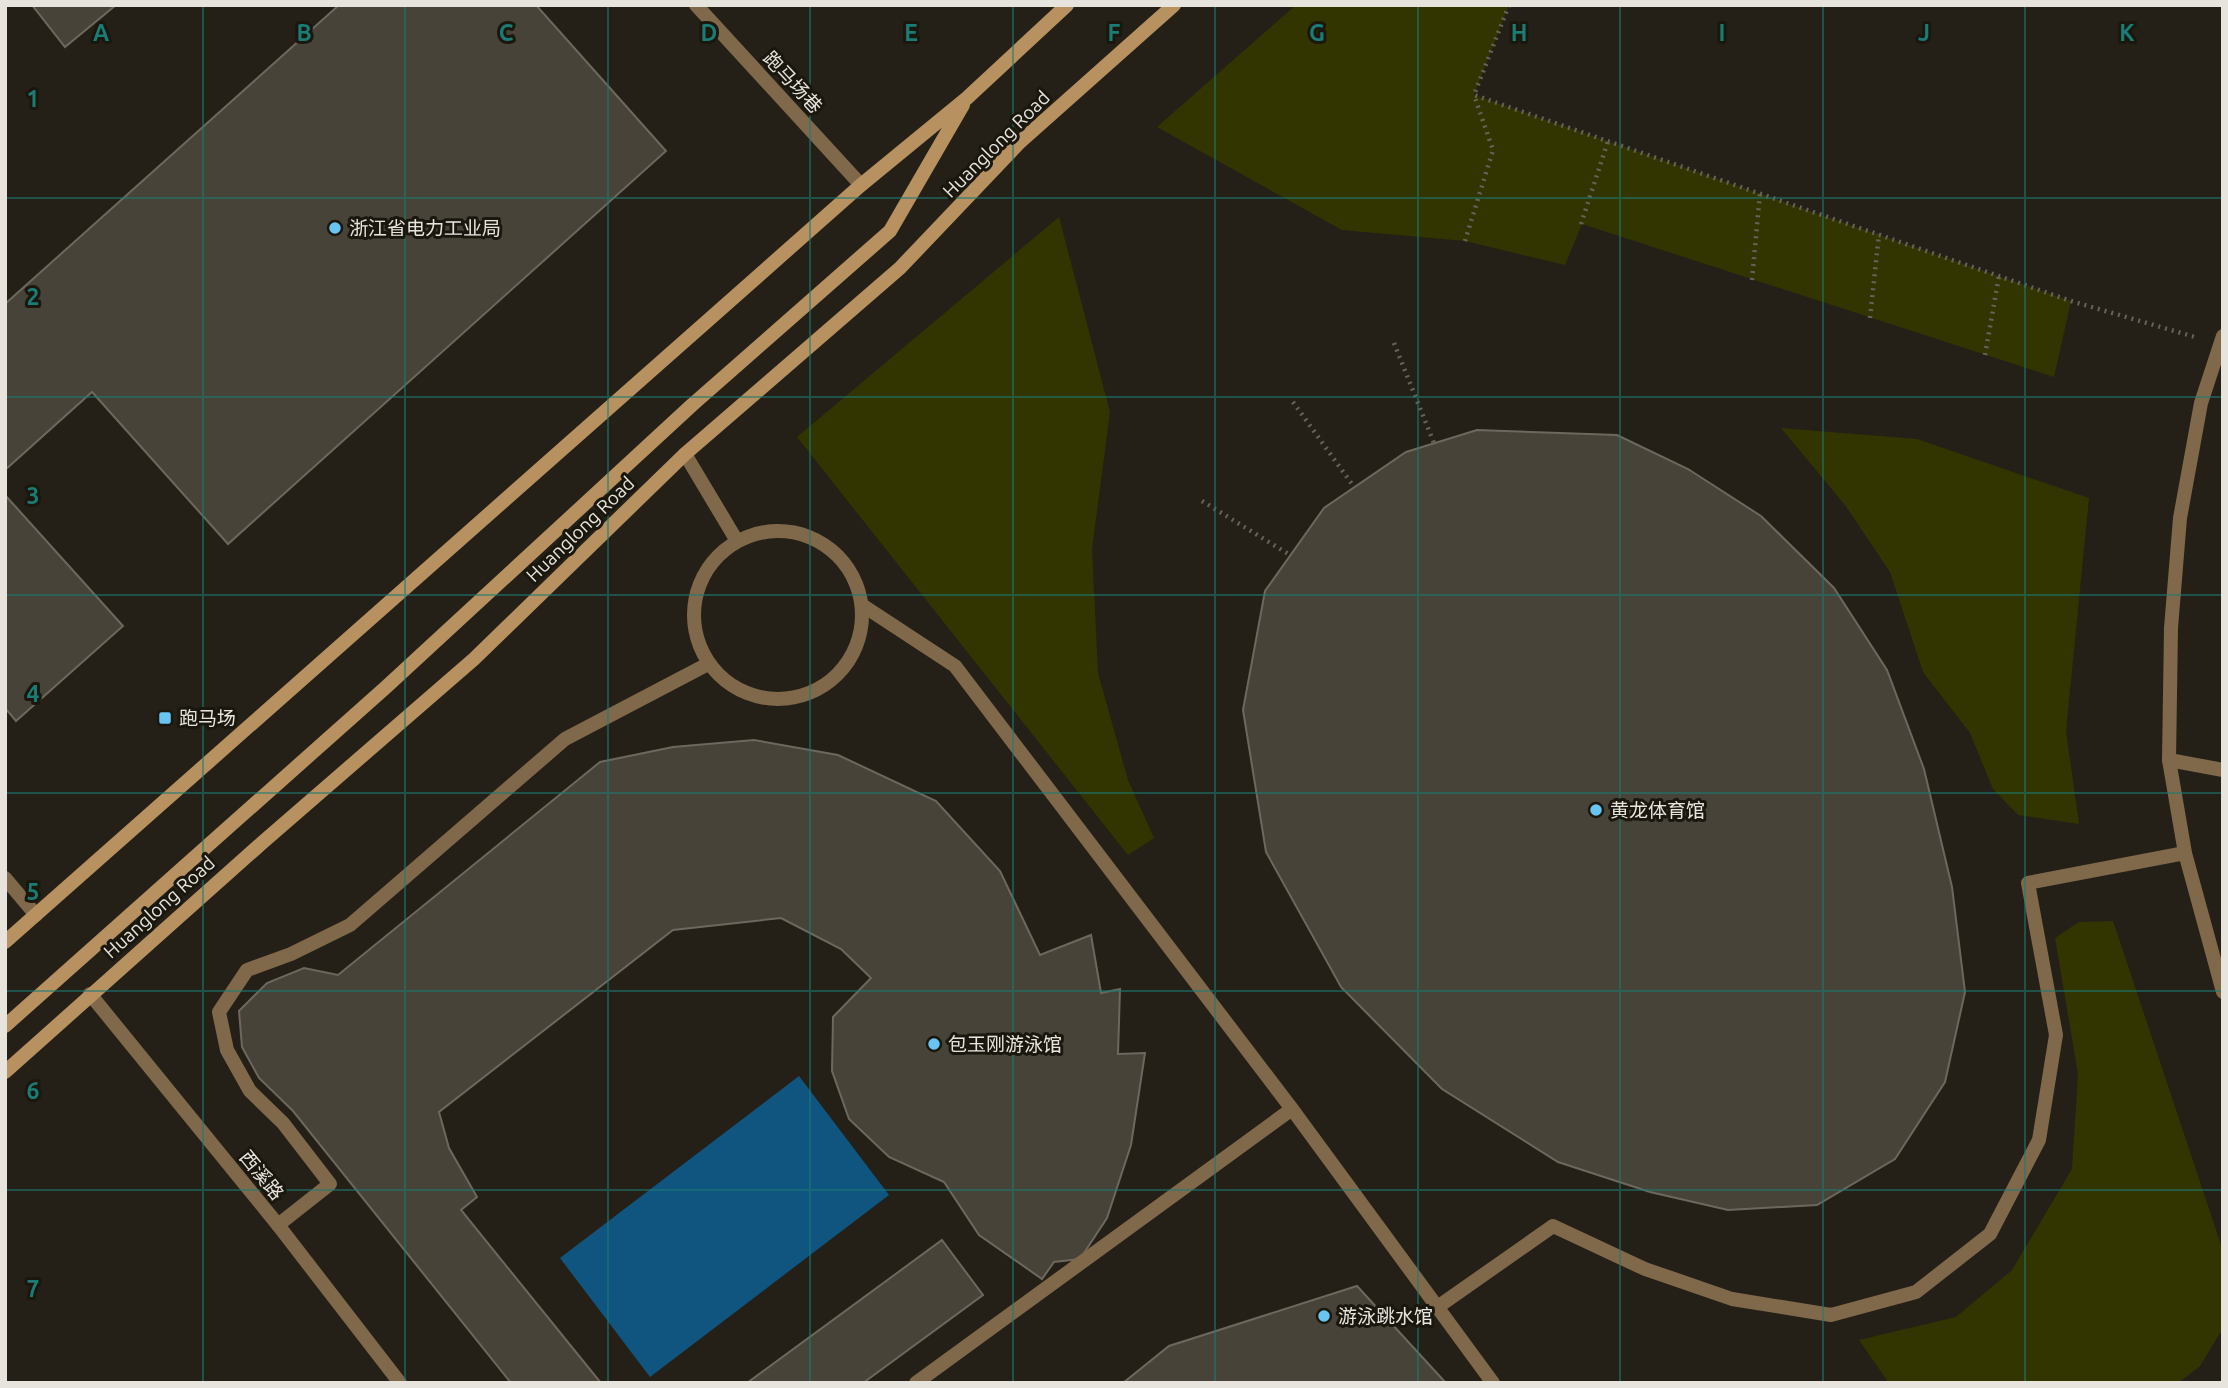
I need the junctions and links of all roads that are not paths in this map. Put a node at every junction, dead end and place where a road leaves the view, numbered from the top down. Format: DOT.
graph roads {
  1 [pos="696,5"];
  2 [pos="1068,5"];
  3 [pos="1174,5"];
  4 [pos="967,98"];
  5 [pos="861,184"];
  6 [pos="2221,340"];
  7 [pos="685,454"];
  8 [pos="737,541"];
  9 [pos="862,605"];
  10 [pos="708,664"];
  11 [pos="2169,760"];
  12 [pos="2223,770"];
  13 [pos="2185,853"];
  14 [pos="5,878"];
  15 [pos="36,915"];
  16 [pos="5,942"];
  17 [pos="2223,992"];
  18 [pos="90,994"];
  19 [pos="5,1026"];
  20 [pos="5,1072"];
  21 [pos="1292,1109"];
  22 [pos="278,1225"];
  23 [pos="1439,1306"];
  24 [pos="400,1383"];
  25 [pos="916,1383"];
  26 [pos="1493,1383"];
  1 -- 5 [label="street, 跑马场巷"];
  2 -- 4 [label="main road"];
  3 -- 7 [label="main road, Huanglong Road"];
  4 -- 5 [label="main road"];
  4 -- 19 [label="main road"];
  5 -- 15 [label="main road"];
  6 -- 11 [label="street"];
  7 -- 8 [label="street"];
  7 -- 18 [label="main road, Huanglong Road"];
  8 -- 9 [label="street"];
  8 -- 10 [label="street"];
  9 -- 10 [label="street"];
  9 -- 21 [label="street"];
  10 -- 22 [label="street"];
  11 -- 12 [label="street"];
  11 -- 13 [label="street"];
  13 -- 17 [label="street"];
  13 -- 23 [label="street"];
  14 -- 15 [label="street"];
  15 -- 16 [label="main road"];
  18 -- 20 [label="main road, Huanglong Road"];
  18 -- 22 [label="street, 西溪路"];
  21 -- 23 [label="street"];
  21 -- 25 [label="street"];
  22 -- 24 [label="street, 西溪路"];
  23 -- 26 [label="street"];
}
